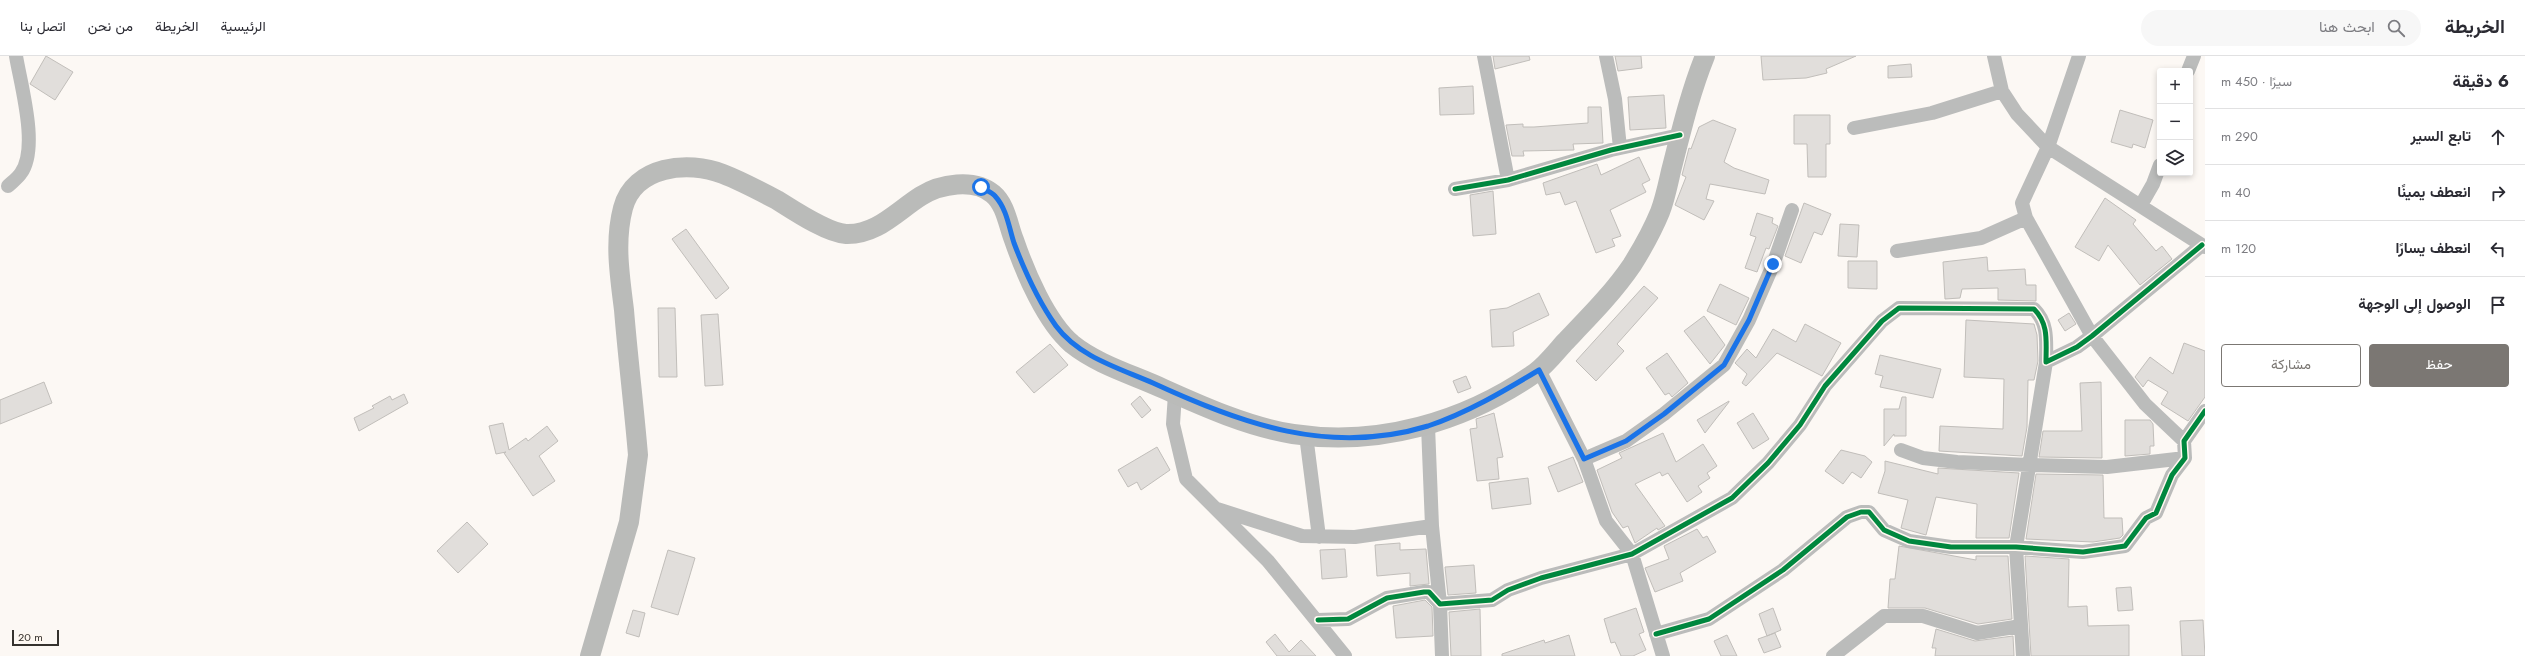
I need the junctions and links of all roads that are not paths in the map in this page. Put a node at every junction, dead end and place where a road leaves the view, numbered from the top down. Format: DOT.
graph roads {
  1 [pos="16,56"];
  2 [pos="1484,56"];
  3 [pos="1606,56"];
  4 [pos="1705,56"];
  5 [pos="1994,56"];
  6 [pos="2079,56"];
  7 [pos="2194,56"];
  8 [pos="2189,68"];
  9 [pos="2002,91"];
  10 [pos="1854,128"];
  11 [pos="1680,135"];
  12 [pos="2048,147"];
  13 [pos="1620,148"];
  14 [pos="2157,173"];
  15 [pos="1508,180"];
  16 [pos="8,186"];
  17 [pos="1454,189"];
  18 [pos="2141,205"];
  19 [pos="1792,210"];
  20 [pos="2026,218"];
  21 [pos="2204,246"];
  22 [pos="1897,251"];
  23 [pos="2092,336"];
  24 [pos="2046,362"];
  25 [pos="1539,370"];
  26 [pos="1175,394"];
  27 [pos="2205,411"];
  28 [pos="1428,426"];
  29 [pos="1306,435"];
  30 [pos="2184,441"];
  31 [pos="1901,450"];
  32 [pos="2185,458"];
  33 [pos="1584,459"];
  34 [pos="2030,465"];
  35 [pos="1216,509"];
  36 [pos="1432,526"];
  37 [pos="1319,537"];
  38 [pos="2016,547"];
  39 [pos="1632,554"];
  40 [pos="1440,604"];
  41 [pos="1318,620"];
  42 [pos="2021,626"];
  43 [pos="1656,634"];
  44 [pos="590,656"];
  45 [pos="1346,656"];
  46 [pos="1442,656"];
  47 [pos="1663,656"];
  48 [pos="1833,656"];
  49 [pos="2023,656"];
  1 -- 16 [label="street"];
  2 -- 15 [label="street"];
  3 -- 13 [label="street"];
  4 -- 11 [label="main road"];
  5 -- 9 [label="street"];
  6 -- 12 [label="street"];
  7 -- 8 [label="street"];
  9 -- 10 [label="street"];
  9 -- 12 [label="street"];
  11 -- 13 [label="street"];
  11 -- 25 [label="main road"];
  12 -- 18 [label="street"];
  12 -- 20 [label="street"];
  13 -- 15 [label="street"];
  14 -- 18 [label="street"];
  15 -- 17 [label="street"];
  18 -- 21 [label="street"];
  19 -- 33 [label="street"];
  20 -- 22 [label="street"];
  20 -- 23 [label="street"];
  21 -- 23 [label="street"];
  23 -- 24 [label="street"];
  23 -- 30 [label="street"];
  24 -- 34 [label="street"];
  24 -- 39 [label="street"];
  25 -- 28 [label="main road"];
  25 -- 33 [label="street"];
  26 -- 29 [label="main road"];
  26 -- 35 [label="street"];
  26 -- 44 [label="main road"];
  27 -- 30 [label="street"];
  28 -- 29 [label="main road"];
  28 -- 36 [label="street"];
  29 -- 37 [label="street"];
  30 -- 32 [label="street"];
  31 -- 34 [label="street"];
  32 -- 34 [label="street"];
  32 -- 38 [label="street"];
  33 -- 39 [label="street"];
  34 -- 38 [label="street"];
  35 -- 37 [label="street"];
  35 -- 41 [label="street"];
  36 -- 37 [label="street"];
  36 -- 40 [label="street"];
  38 -- 42 [label="street"];
  38 -- 43 [label="street"];
  39 -- 40 [label="street"];
  39 -- 43 [label="street"];
  40 -- 41 [label="street"];
  40 -- 46 [label="street"];
  41 -- 45 [label="street"];
  42 -- 48 [label="street"];
  42 -- 49 [label="street"];
  43 -- 47 [label="street"];
}
